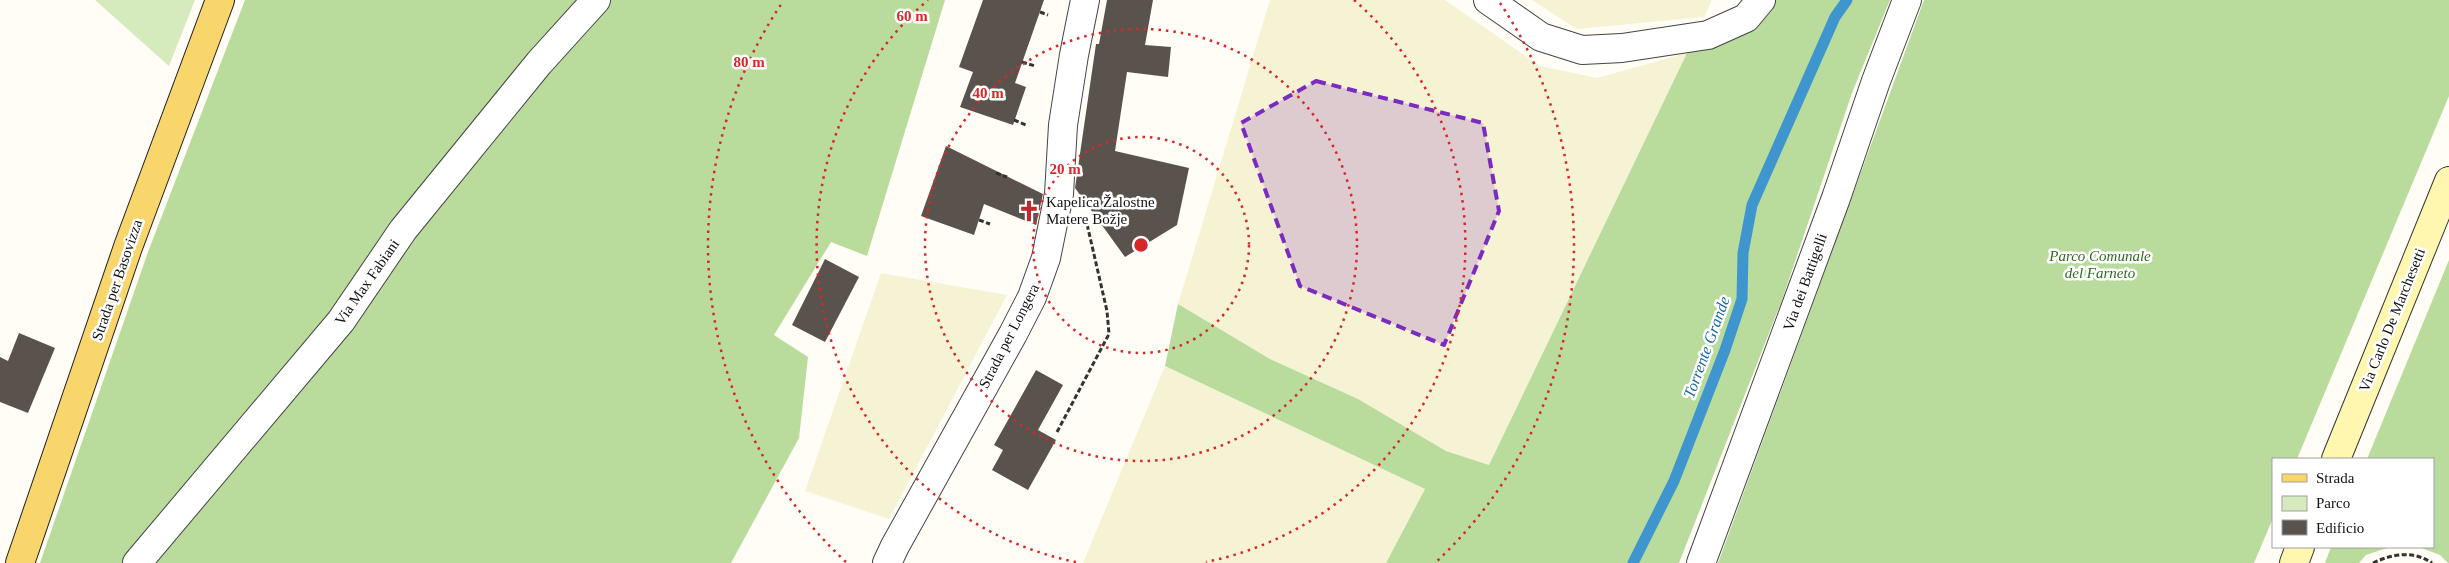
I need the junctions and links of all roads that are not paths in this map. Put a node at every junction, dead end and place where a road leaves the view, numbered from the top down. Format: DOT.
graph roads {
  1 [pos="220,0"];
  2 [pos="596,0"];
  3 [pos="1085,0"];
  4 [pos="1488,0"];
  5 [pos="1761,0"];
  6 [pos="1907,0"];
  7 [pos="2449,181"];
  8 [pos="2336,458"];
  9 [pos="2300,548"];
  10 [pos="20,563"];
  11 [pos="137,563"];
  12 [pos="887,563"];
  13 [pos="1701,563"];
  14 [pos="2294,563"];
  1 -- 10 [label="main road, Strada per Basovizza"];
  2 -- 11 [label="street, Via Max Fabiani"];
  3 -- 12 [label="street, Strada per Longera"];
  4 -- 5 [label="street"];
  6 -- 13 [label="street, Via dei Battigelli"];
  7 -- 8 [label="main road, Via Carlo De Marchesetti"];
  9 -- 14 [label="main road"];
}
